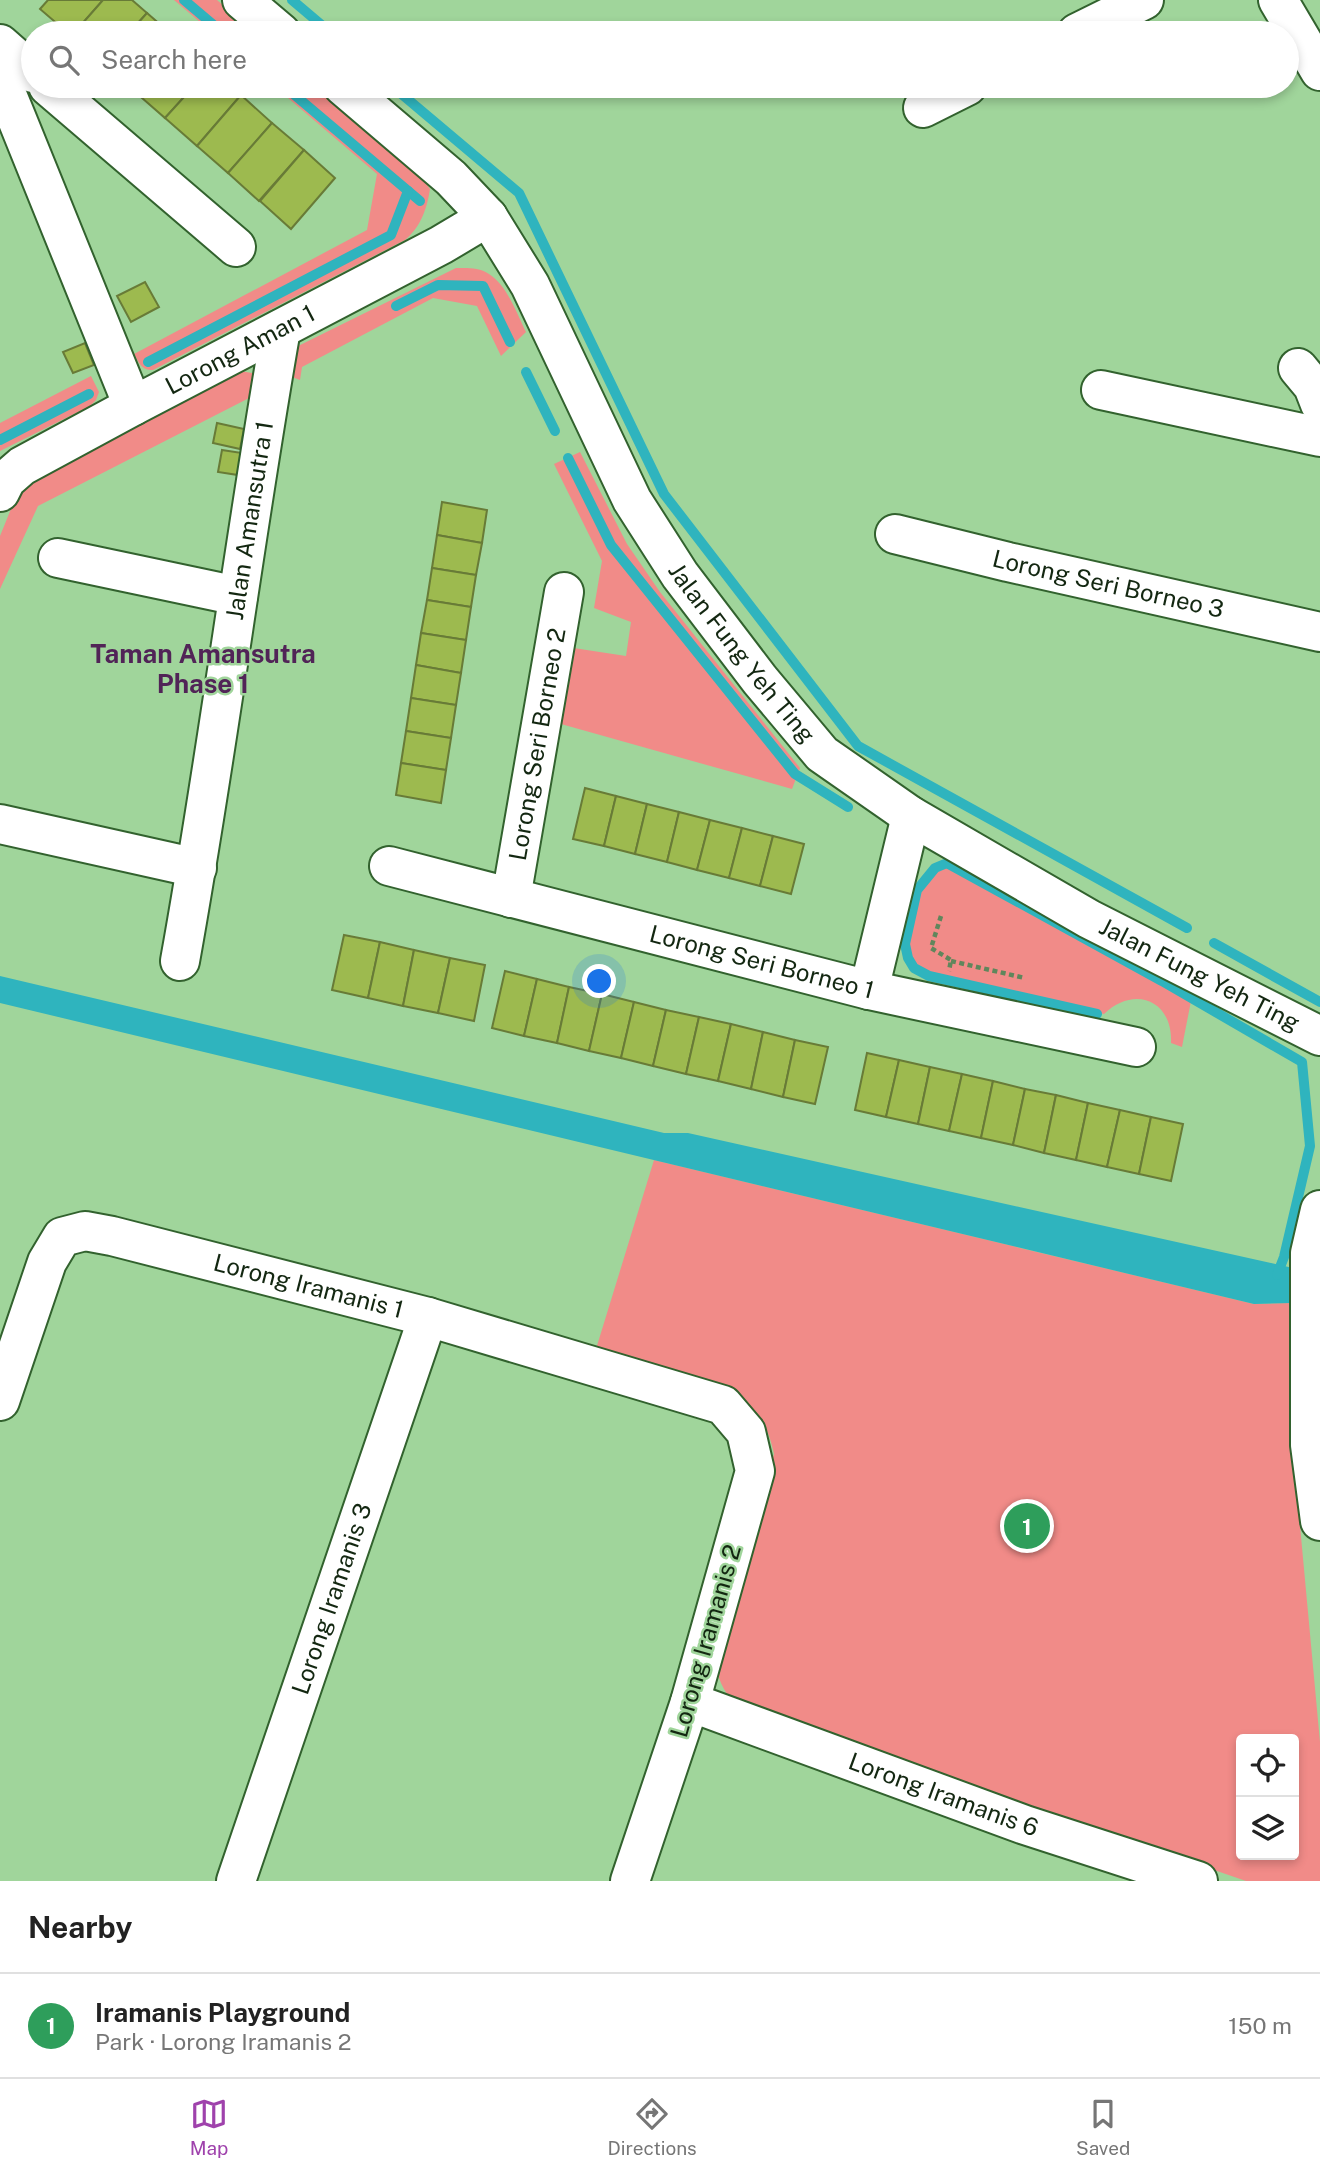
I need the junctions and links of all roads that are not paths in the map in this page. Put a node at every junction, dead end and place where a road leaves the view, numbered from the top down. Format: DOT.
graph roads {
  1 [pos="242,0"];
  2 [pos="1144,0"];
  3 [pos="1279,0"];
  4 [pos="267,21"];
  5 [pos="1101,21"];
  6 [pos="1291,21"];
  7 [pos="1299,35"];
  8 [pos="0,44"];
  9 [pos="21,62"];
  10 [pos="1320,71"];
  11 [pos="0,76"];
  12 [pos="62,98"];
  13 [pos="357,98"];
  14 [pos="943,98"];
  15 [pos="923,108"];
  16 [pos="488,217"];
  17 [pos="236,247"];
  18 [pos="281,329"];
  19 [pos="1298,368"];
  20 [pos="1101,390"];
  21 [pos="1320,404"];
  22 [pos="133,406"];
  23 [pos="1320,437"];
  24 [pos="0,492"];
  25 [pos="895,534"];
  26 [pos="58,558"];
  27 [pos="564,592"];
  28 [pos="238,596"];
  29 [pos="1320,632"];
  30 [pos="911,816"];
  31 [pos="0,824"];
  32 [pos="389,866"];
  33 [pos="197,868"];
  34 [pos="511,898"];
  35 [pos="180,961"];
  36 [pos="869,990"];
  37 [pos="1320,1036"];
  38 [pos="1136,1047"];
  39 [pos="1320,1210"];
  40 [pos="428,1317"];
  41 [pos="0,1401"];
  42 [pos="723,1405"];
  43 [pos="1320,1521"];
  44 [pos="690,1702"];
  45 [pos="236,1881"];
  46 [pos="630,1881"];
  47 [pos="1198,1881"];
  1 -- 4 [label="street"];
  2 -- 5 [label="street"];
  3 -- 6 [label="street"];
  7 -- 10 [label="street"];
  8 -- 9 [label="street"];
  11 -- 22 [label="street"];
  12 -- 17 [label="street"];
  13 -- 16 [label="street, Jalan Fung Yeh Ting"];
  14 -- 15 [label="street"];
  16 -- 18 [label="street, Lorong Aman 1"];
  16 -- 30 [label="street, Jalan Fung Yeh Ting"];
  18 -- 22 [label="street, Lorong Aman 1"];
  18 -- 28 [label="street, Jalan Amansutra 1"];
  19 -- 21 [label="street"];
  20 -- 23 [label="street"];
  22 -- 24 [label="street, Lorong Aman 1"];
  25 -- 29 [label="street, Lorong Seri Borneo 3"];
  26 -- 28 [label="street"];
  27 -- 34 [label="street, Lorong Seri Borneo 2"];
  28 -- 33 [label="street, Jalan Amansutra 1"];
  30 -- 36 [label="street"];
  30 -- 37 [label="street, Jalan Fung Yeh Ting"];
  31 -- 33 [label="street"];
  32 -- 34 [label="street, Lorong Seri Borneo 1"];
  33 -- 35 [label="street, Jalan Amansutra 1"];
  34 -- 36 [label="street, Lorong Seri Borneo 1"];
  36 -- 38 [label="street, Lorong Seri Borneo 1"];
  39 -- 43 [label="street"];
  40 -- 41 [label="street, Lorong Iramanis 1"];
  40 -- 42 [label="street, Lorong Iramanis 1"];
  40 -- 45 [label="street, Lorong Iramanis 3"];
  42 -- 44 [label="street, Lorong Iramanis 2"];
  44 -- 46 [label="street, Lorong Iramanis 2"];
  44 -- 47 [label="street, Lorong Iramanis 6"];
}
